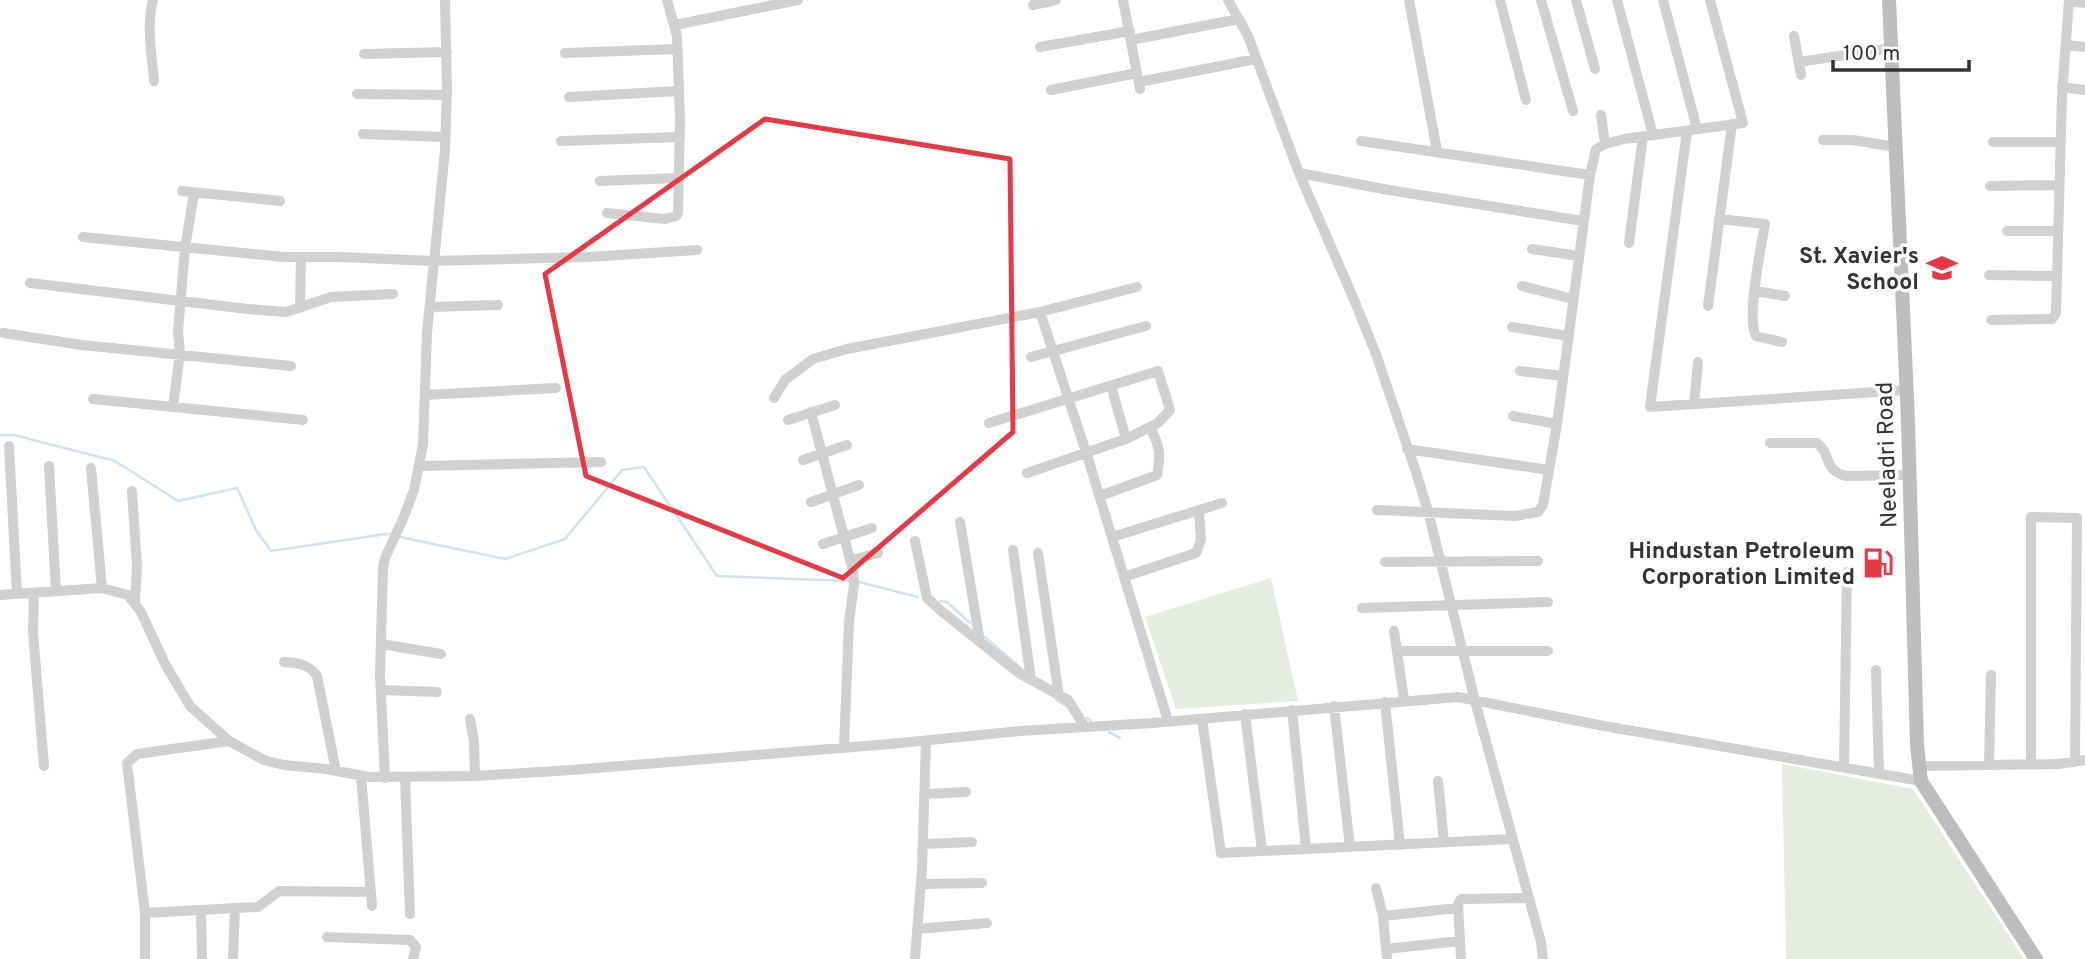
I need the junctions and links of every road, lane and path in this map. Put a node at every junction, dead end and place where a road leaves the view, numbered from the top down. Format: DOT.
graph roads {
  1 [pos="153,0"];
  2 [pos="445,0"];
  3 [pos="667,0"];
  4 [pos="798,0"];
  5 [pos="1056,0"];
  6 [pos="1123,0"];
  7 [pos="1228,0"];
  8 [pos="1409,0"];
  9 [pos="1500,0"];
  10 [pos="1541,0"];
  11 [pos="1576,0"];
  12 [pos="1617,0"];
  13 [pos="1663,0"];
  14 [pos="1710,0"];
  15 [pos="1889,0"];
  16 [pos="2069,1"];
  17 [pos="2085,3"];
  18 [pos="1033,5"];
  19 [pos="1238,19"];
  20 [pos="675,26"];
  21 [pos="1130,36"];
  22 [pos="1794,36"];
  23 [pos="2066,45"];
  24 [pos="1040,47"];
  25 [pos="2085,47"];
  26 [pos="1891,48"];
  27 [pos="677,49"];
  28 [pos="447,52"];
  29 [pos="565,53"];
  30 [pos="364,54"];
  31 [pos="1256,59"];
  32 [pos="1799,62"];
  33 [pos="1595,69"];
  34 [pos="1801,75"];
  35 [pos="154,81"];
  36 [pos="1138,81"];
  37 [pos="2062,87"];
  38 [pos="1051,90"];
  39 [pos="2085,90"];
  40 [pos="679,91"];
  41 [pos="357,94"];
  42 [pos="447,95"];
  43 [pos="569,97"];
  44 [pos="1526,100"];
  45 [pos="1573,111"];
  46 [pos="1601,115"];
  47 [pos="1732,124"];
  48 [pos="1692,130"];
  49 [pos="363,134"];
  50 [pos="680,136"];
  51 [pos="1648,136"];
  52 [pos="446,137"];
  53 [pos="1823,140"];
  54 [pos="561,141"];
  55 [pos="1362,141"];
  56 [pos="1993,142"];
  57 [pos="2060,142"];
  58 [pos="1605,144"];
  59 [pos="1896,147"];
  60 [pos="1437,151"];
  61 [pos="1299,173"];
  62 [pos="1590,175"];
  63 [pos="678,178"];
  64 [pos="600,181"];
  65 [pos="2059,185"];
  66 [pos="1990,186"];
  67 [pos="182,191"];
  68 [pos="194,193"];
  69 [pos="281,201"];
  70 [pos="607,213"];
  71 [pos="1719,219"];
  72 [pos="1583,221"];
  73 [pos="2007,231"];
  74 [pos="2058,231"];
  75 [pos="83,237"];
  76 [pos="1629,243"];
  77 [pos="185,247"];
  78 [pos="1532,249"];
  79 [pos="697,250"];
  80 [pos="1579,256"];
  81 [pos="302,257"];
  82 [pos="434,261"];
  83 [pos="1989,275"];
  84 [pos="2057,276"];
  85 [pos="30,284"];
  86 [pos="1522,286"];
  87 [pos="1137,287"];
  88 [pos="1755,291"];
  89 [pos="393,294"];
  90 [pos="1786,296"];
  91 [pos="1573,299"];
  92 [pos="180,301"];
  93 [pos="498,305"];
  94 [pos="1707,306"];
  95 [pos="430,307"];
  96 [pos="300,308"];
  97 [pos="1040,312"];
  98 [pos="1991,320"];
  99 [pos="1146,326"];
  100 [pos="1512,327"];
  101 [pos="3,333"];
  102 [pos="1568,336"];
  103 [pos="1782,342"];
  104 [pos="1051,352"];
  105 [pos="180,354"];
  106 [pos="1031,357"];
  107 [pos="1698,362"];
  108 [pos="291,366"];
  109 [pos="1520,371"];
  110 [pos="1563,376"];
  111 [pos="1111,386"];
  112 [pos="556,388"];
  113 [pos="1907,390"];
  114 [pos="425,395"];
  115 [pos="774,398"];
  116 [pos="93,399"];
  117 [pos="1067,399"];
  118 [pos="1694,404"];
  119 [pos="835,405"];
  120 [pos="173,407"];
  121 [pos="811,412"];
  122 [pos="1513,416"];
  123 [pos="303,420"];
  124 [pos="788,420"];
  125 [pos="989,423"];
  126 [pos="1557,424"];
  127 [pos="1150,427"];
  128 [pos="1126,439"];
  129 [pos="1770,443"];
  130 [pos="847,445"];
  131 [pos="9,446"];
  132 [pos="1407,449"];
  133 [pos="823,452"];
  134 [pos="1086,452"];
  135 [pos="803,460"];
  136 [pos="601,462"];
  137 [pos="49,466"];
  138 [pos="419,466"];
  139 [pos="91,468"];
  140 [pos="1549,470"];
  141 [pos="1027,473"];
  142 [pos="1910,475"];
  143 [pos="859,485"];
  144 [pos="132,491"];
  145 [pos="834,493"];
  146 [pos="1100,496"];
  147 [pos="811,502"];
  148 [pos="1222,503"];
  149 [pos="1377,510"];
  150 [pos="1428,510"];
  151 [pos="1199,511"];
  152 [pos="960,522"];
  153 [pos="872,528"];
  154 [pos="845,536"];
  155 [pos="1112,537"];
  156 [pos="915,541"];
  157 [pos="823,544"];
  158 [pos="1013,550"];
  159 [pos="878,553"];
  160 [pos="1038,553"];
  161 [pos="852,560"];
  162 [pos="1441,561"];
  163 [pos="1538,561"];
  164 [pos="1385,562"];
  165 [pos="1847,572"];
  166 [pos="1124,577"];
  167 [pos="102,588"];
  168 [pos="56,591"];
  169 [pos="34,593"];
  170 [pos="17,594"];
  171 [pos="0,595"];
  172 [pos="135,601"];
  173 [pos="1548,602"];
  174 [pos="1450,604"];
  175 [pos="1362,608"];
  176 [pos="1394,631"];
  177 [pos="980,642"];
  178 [pos="381,645"];
  179 [pos="1462,650"];
  180 [pos="1397,651"];
  181 [pos="1548,651"];
  182 [pos="441,654"];
  183 [pos="284,662"];
  184 [pos="1876,670"];
  185 [pos="1991,675"];
  186 [pos="1031,677"];
  187 [pos="381,690"];
  188 [pos="437,692"];
  189 [pos="1057,695"];
  190 [pos="1404,700"];
  191 [pos="1475,701"];
  192 [pos="1385,702"];
  193 [pos="1334,706"];
  194 [pos="1292,710"];
  195 [pos="1245,715"];
  196 [pos="470,719"];
  197 [pos="1202,719"];
  198 [pos="1168,721"];
  199 [pos="1085,727"];
  200 [pos="229,741"];
  201 [pos="926,741"];
  202 [pos="844,748"];
  203 [pos="2080,761"];
  204 [pos="1989,764"];
  205 [pos="2031,765"];
  206 [pos="44,766"];
  207 [pos="1920,766"];
  208 [pos="1844,767"];
  209 [pos="336,771"];
  210 [pos="1879,774"];
  211 [pos="361,776"];
  212 [pos="475,776"];
  213 [pos="384,778"];
  214 [pos="405,778"];
  215 [pos="1438,780"];
  216 [pos="1922,781"];
  217 [pos="966,792"];
  218 [pos="925,794"];
  219 [pos="1511,839"];
  220 [pos="972,842"];
  221 [pos="1444,842"];
  222 [pos="923,844"];
  223 [pos="1400,845"];
  224 [pos="1350,847"];
  225 [pos="1306,848"];
  226 [pos="1262,851"];
  227 [pos="982,883"];
  228 [pos="921,884"];
  229 [pos="1376,888"];
  230 [pos="371,892"];
  231 [pos="1528,898"];
  232 [pos="372,906"];
  233 [pos="234,908"];
  234 [pos="1458,908"];
  235 [pos="201,910"];
  236 [pos="145,913"];
  237 [pos="410,914"];
  238 [pos="1383,916"];
  239 [pos="987,923"];
  240 [pos="918,929"];
  241 [pos="327,937"];
  242 [pos="1460,941"];
  243 [pos="1386,954"];
  244 [pos="145,959"];
  245 [pos="202,959"];
  246 [pos="233,959"];
  247 [pos="413,959"];
  248 [pos="915,959"];
  249 [pos="1461,959"];
  250 [pos="1543,959"];
  251 [pos="2036,959"];
  1 -- 35 [label="street"];
  2 -- 28 [label="street"];
  3 -- 20 [label="street"];
  4 -- 20 [label="street"];
  5 -- 18 [label="street"];
  6 -- 21 [label="street"];
  7 -- 19 [label="street"];
  8 -- 60 [label="street"];
  9 -- 44 [label="street"];
  10 -- 45 [label="street"];
  11 -- 33 [label="street"];
  12 -- 51 [label="street"];
  13 -- 48 [label="street"];
  14 -- 47 [label="street"];
  15 -- 26 [label="main road, Neeladri Road"];
  16 -- 17 [label="street"];
  16 -- 23 [label="street"];
  19 -- 21 [label="street"];
  19 -- 31 [label="street"];
  20 -- 27 [label="street"];
  21 -- 24 [label="street"];
  21 -- 36 [label="street"];
  22 -- 32 [label="street"];
  23 -- 25 [label="street"];
  23 -- 37 [label="street"];
  26 -- 32 [label="street"];
  26 -- 59 [label="main road, Neeladri Road"];
  27 -- 29 [label="street"];
  27 -- 40 [label="street"];
  28 -- 30 [label="street"];
  28 -- 42 [label="street"];
  31 -- 36 [label="street"];
  31 -- 61 [label="street"];
  32 -- 34 [label="street"];
  36 -- 38 [label="street"];
  37 -- 39 [label="street"];
  37 -- 57 [label="street"];
  40 -- 43 [label="street"];
  40 -- 50 [label="street"];
  41 -- 42 [label="street"];
  42 -- 52 [label="street"];
  46 -- 58 [label="street"];
  47 -- 48 [label="street"];
  47 -- 71 [label="street"];
  48 -- 51 [label="street"];
  48 -- 118 [label="street"];
  49 -- 52 [label="street"];
  50 -- 54 [label="street"];
  50 -- 63 [label="street"];
  51 -- 58 [label="street"];
  51 -- 76 [label="street"];
  52 -- 82 [label="street"];
  53 -- 59 [label="street"];
  55 -- 60 [label="street"];
  56 -- 57 [label="street"];
  57 -- 65 [label="street"];
  58 -- 62 [label="street"];
  59 -- 113 [label="main road, Neeladri Road"];
  60 -- 62 [label="street"];
  61 -- 72 [label="street"];
  61 -- 132 [label="street"];
  62 -- 72 [label="street"];
  63 -- 64 [label="street"];
  63 -- 70 [label="street"];
  65 -- 66 [label="street"];
  65 -- 74 [label="street"];
  67 -- 68 [label="street"];
  68 -- 69 [label="street"];
  68 -- 77 [label="street"];
  71 -- 88 [label="street"];
  71 -- 94 [label="street"];
  72 -- 80 [label="street"];
  73 -- 74 [label="street"];
  74 -- 84 [label="street"];
  75 -- 77 [label="street"];
  77 -- 81 [label="street"];
  77 -- 92 [label="street"];
  78 -- 80 [label="street"];
  79 -- 82 [label="street"];
  80 -- 91 [label="street"];
  81 -- 82 [label="street"];
  81 -- 96 [label="street"];
  82 -- 95 [label="street"];
  83 -- 84 [label="street"];
  84 -- 98 [label="street"];
  85 -- 92 [label="street"];
  86 -- 91 [label="street"];
  87 -- 97 [label="street"];
  88 -- 90 [label="street"];
  88 -- 103 [label="street"];
  89 -- 96 [label="street"];
  91 -- 102 [label="street"];
  92 -- 96 [label="street"];
  92 -- 105 [label="street"];
  93 -- 95 [label="street"];
  95 -- 114 [label="street"];
  97 -- 104 [label="street"];
  97 -- 115 [label="street"];
  99 -- 104 [label="street"];
  100 -- 102 [label="street"];
  101 -- 105 [label="street"];
  102 -- 110 [label="street"];
  104 -- 106 [label="street"];
  104 -- 117 [label="street"];
  105 -- 108 [label="street"];
  105 -- 120 [label="street"];
  107 -- 118 [label="street"];
  109 -- 110 [label="street"];
  110 -- 126 [label="street"];
  111 -- 117 [label="street"];
  111 -- 127 [label="street"];
  111 -- 128 [label="street"];
  112 -- 114 [label="street"];
  113 -- 118 [label="street"];
  113 -- 142 [label="main road, Neeladri Road"];
  114 -- 138 [label="street"];
  116 -- 120 [label="street"];
  117 -- 125 [label="street"];
  117 -- 134 [label="street"];
  119 -- 121 [label="street"];
  120 -- 123 [label="street"];
  121 -- 124 [label="street"];
  121 -- 133 [label="street"];
  122 -- 126 [label="street"];
  126 -- 140 [label="street"];
  127 -- 128 [label="street"];
  127 -- 146 [label="street"];
  128 -- 134 [label="street"];
  129 -- 142 [label="street"];
  130 -- 133 [label="street"];
  131 -- 170 [label="street"];
  132 -- 140 [label="street"];
  132 -- 150 [label="street"];
  133 -- 135 [label="street"];
  133 -- 145 [label="street"];
  134 -- 141 [label="street"];
  134 -- 146 [label="street"];
  136 -- 138 [label="street"];
  137 -- 168 [label="street"];
  138 -- 178 [label="street"];
  139 -- 167 [label="street"];
  140 -- 150 [label="street"];
  142 -- 207 [label="main road, Neeladri Road"];
  143 -- 145 [label="street"];
  144 -- 172 [label="street"];
  145 -- 147 [label="street"];
  145 -- 154 [label="street"];
  146 -- 155 [label="street"];
  148 -- 151 [label="street"];
  149 -- 150 [label="street"];
  150 -- 162 [label="street"];
  151 -- 155 [label="street"];
  151 -- 166 [label="street"];
  152 -- 177 [label="street"];
  153 -- 154 [label="street"];
  154 -- 157 [label="street"];
  154 -- 161 [label="street"];
  155 -- 166 [label="street"];
  156 -- 177 [label="street"];
  158 -- 186 [label="street"];
  159 -- 161 [label="street"];
  160 -- 189 [label="street"];
  161 -- 202 [label="street"];
  162 -- 163 [label="street"];
  162 -- 164 [label="street"];
  162 -- 174 [label="street"];
  165 -- 208 [label="street"];
  166 -- 198 [label="street"];
  167 -- 168 [label="street"];
  167 -- 172 [label="street"];
  168 -- 169 [label="street"];
  169 -- 170 [label="street"];
  169 -- 206 [label="street"];
  170 -- 171 [label="street"];
  172 -- 200 [label="street"];
  173 -- 174 [label="street"];
  174 -- 175 [label="street"];
  174 -- 179 [label="street"];
  176 -- 180 [label="street"];
  177 -- 186 [label="street"];
  178 -- 182 [label="street"];
  178 -- 187 [label="street"];
  179 -- 180 [label="street"];
  179 -- 181 [label="street"];
  179 -- 191 [label="street"];
  180 -- 190 [label="street"];
  183 -- 209 [label="street"];
  184 -- 210 [label="street"];
  185 -- 204 [label="street"];
  186 -- 189 [label="street"];
  187 -- 188 [label="street"];
  187 -- 213 [label="street"];
  189 -- 199 [label="street"];
  190 -- 191 [label="street"];
  190 -- 192 [label="street"];
  191 -- 208 [label="street"];
  191 -- 219 [label="street"];
  192 -- 193 [label="street"];
  192 -- 223 [label="street"];
  193 -- 194 [label="street"];
  193 -- 224 [label="street"];
  194 -- 195 [label="street"];
  194 -- 225 [label="street"];
  195 -- 197 [label="street"];
  195 -- 226 [label="street"];
  196 -- 212 [label="street"];
  197 -- 198 [label="street"];
  197 -- 226 [label="street"];
  198 -- 199 [label="street"];
  199 -- 201 [label="street"];
  200 -- 209 [label="street"];
  200 -- 236 [label="street"];
  201 -- 202 [label="street"];
  201 -- 218 [label="street"];
  202 -- 212 [label="street"];
  203 -- 205 [label="street"];
  203 -- 205 [label="street"];
  204 -- 205 [label="street"];
  204 -- 207 [label="street"];
  207 -- 216 [label="main road, Neeladri Road"];
  208 -- 210 [label="street"];
  209 -- 211 [label="street"];
  210 -- 216 [label="street"];
  211 -- 213 [label="street"];
  211 -- 230 [label="street"];
  212 -- 214 [label="street"];
  213 -- 214 [label="street"];
  214 -- 237 [label="street"];
  215 -- 221 [label="street"];
  216 -- 251 [label="main road, Neeladri Road"];
  217 -- 218 [label="street"];
  218 -- 222 [label="street"];
  219 -- 221 [label="street"];
  219 -- 231 [label="street"];
  220 -- 222 [label="street"];
  221 -- 223 [label="street"];
  222 -- 228 [label="street"];
  223 -- 224 [label="street"];
  224 -- 225 [label="street"];
  225 -- 226 [label="street"];
  227 -- 228 [label="street"];
  228 -- 240 [label="street"];
  229 -- 238 [label="street"];
  230 -- 232 [label="street"];
  230 -- 233 [label="street"];
  231 -- 234 [label="street"];
  231 -- 250 [label="street"];
  233 -- 235 [label="street"];
  233 -- 246 [label="street"];
  234 -- 238 [label="street"];
  234 -- 242 [label="street"];
  235 -- 236 [label="street"];
  235 -- 245 [label="street"];
  236 -- 244 [label="street"];
  238 -- 243 [label="street"];
  239 -- 240 [label="street"];
  240 -- 248 [label="street"];
  241 -- 247 [label="street"];
  242 -- 243 [label="street"];
  242 -- 249 [label="street"];
}
